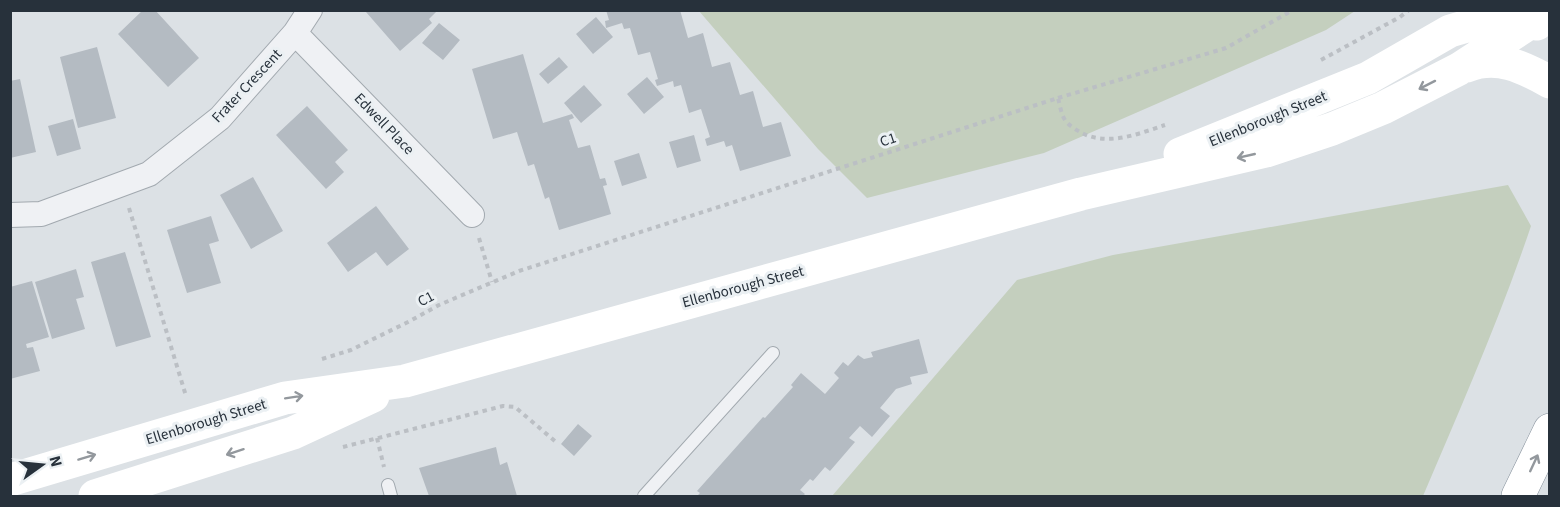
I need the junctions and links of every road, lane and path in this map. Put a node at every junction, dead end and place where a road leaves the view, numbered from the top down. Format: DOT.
graph roads {
  1 [pos="310,10"];
  2 [pos="1293,10"];
  3 [pos="1409,10"];
  4 [pos="1538,25"];
  5 [pos="295,33"];
  6 [pos="1317,62"];
  7 [pos="1459,69"];
  8 [pos="1550,72"];
  9 [pos="1550,82"];
  10 [pos="1058,98"];
  11 [pos="1170,123"];
  12 [pos="121,184"];
  13 [pos="1081,194"];
  14 [pos="10,215"];
  15 [pos="472,215"];
  16 [pos="492,282"];
  17 [pos="351,350"];
  18 [pos="773,353"];
  19 [pos="405,381"];
  20 [pos="187,398"];
  21 [pos="1550,430"];
  22 [pos="377,438"];
  23 [pos="556,442"];
  24 [pos="333,450"];
  25 [pos="10,480"];
  26 [pos="390,491"];
  27 [pos="95,496"];
  28 [pos="644,496"];
  29 [pos="1518,496"];
  1 -- 5 [label="street, Frater Crescent"];
  2 -- 10 [label="path, C1"];
  3 -- 6 [label="path"];
  4 -- 7 [label="main road, Ellenborough Street"];
  4 -- 8 [label="main road"];
  4 -- 13 [label="main road, Ellenborough Street"];
  5 -- 12 [label="street, Frater Crescent"];
  5 -- 15 [label="street, Edwell Place"];
  7 -- 9 [label="main road, Ellenborough Street"];
  7 -- 13 [label="main road, Ellenborough Street, one-way"];
  10 -- 11 [label="path"];
  10 -- 16 [label="path, C1"];
  12 -- 14 [label="street, Frater Crescent"];
  12 -- 20 [label="path"];
  13 -- 19 [label="main road, Ellenborough Street"];
  15 -- 16 [label="path"];
  16 -- 17 [label="path, C1"];
  18 -- 28 [label="lane"];
  25 -- 19 [label="main road, Ellenborough Street, one-way"];
  19 -- 27 [label="main road, Ellenborough Street, one-way"];
  29 -- 21 [label="main road, one-way"];
  22 -- 23 [label="path"];
  22 -- 24 [label="path"];
  22 -- 26 [label="path"];
}
